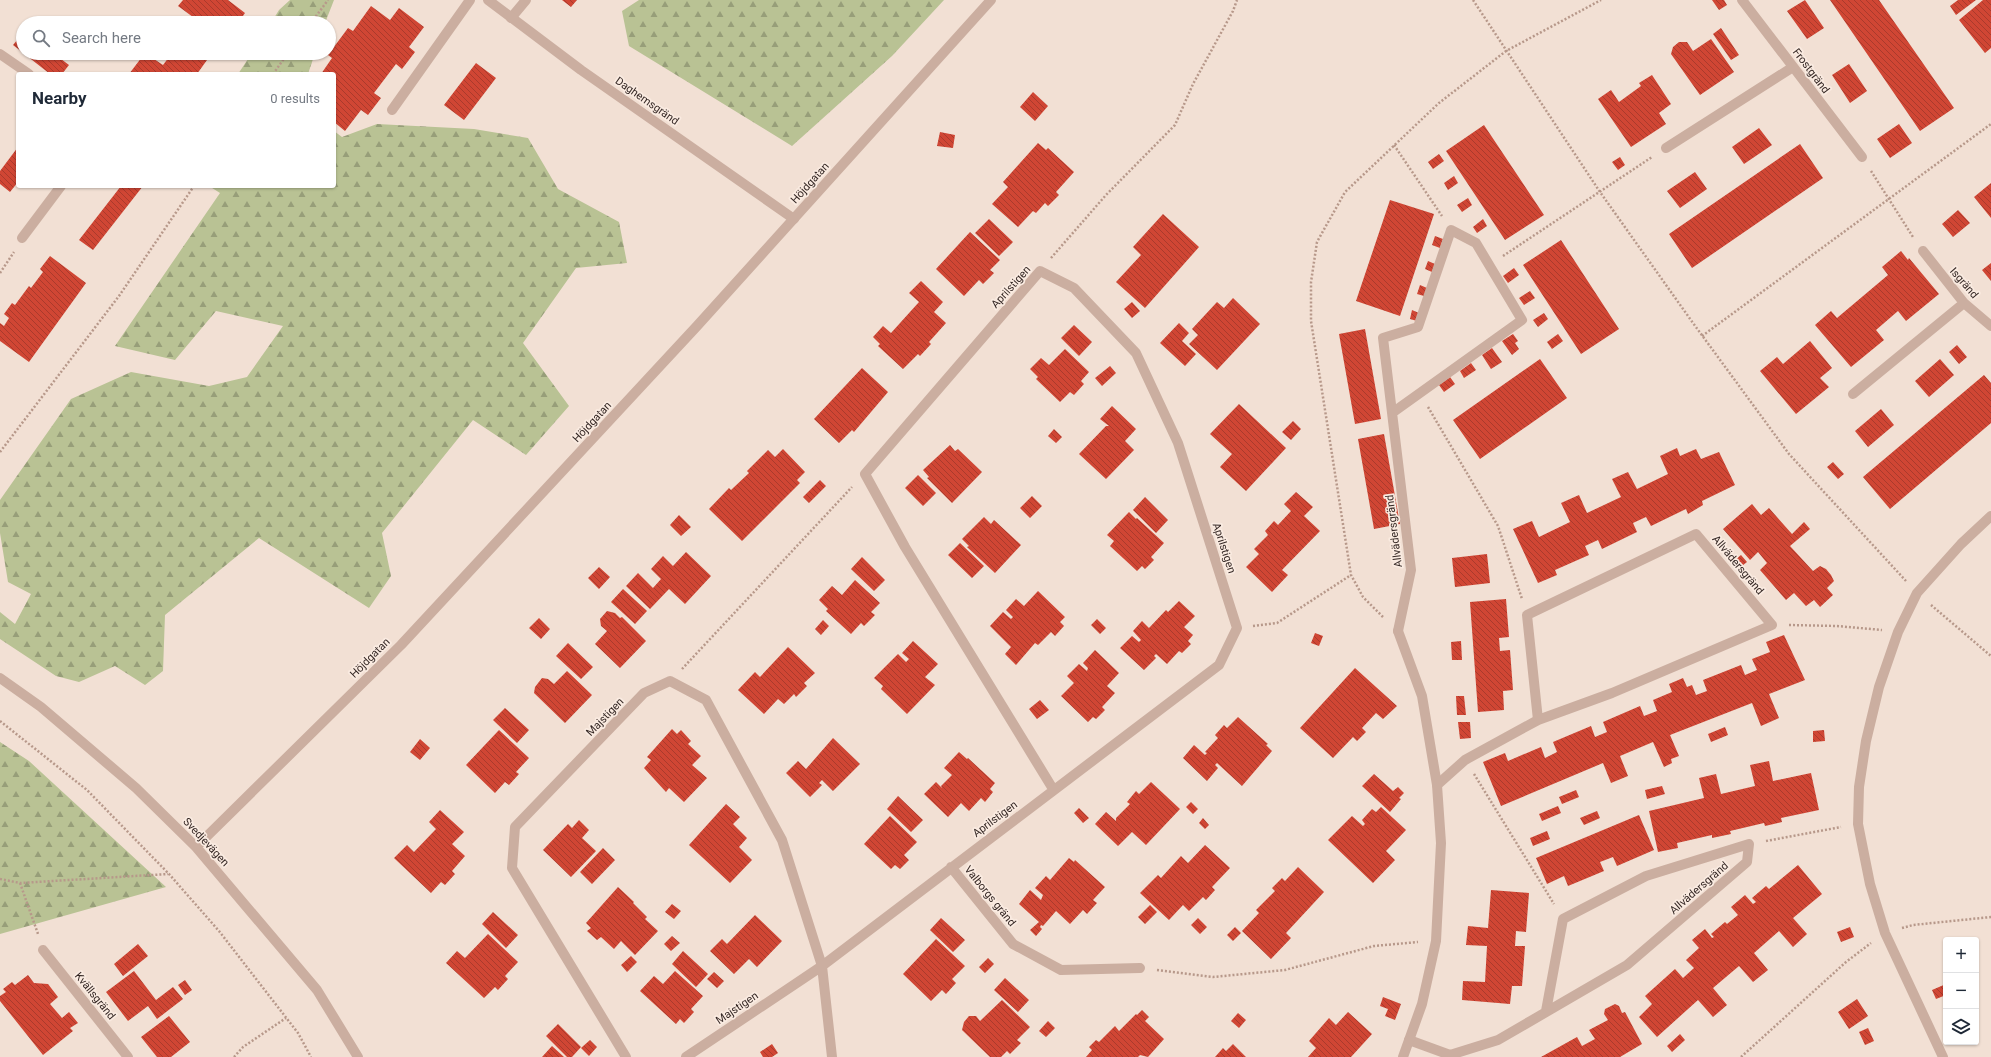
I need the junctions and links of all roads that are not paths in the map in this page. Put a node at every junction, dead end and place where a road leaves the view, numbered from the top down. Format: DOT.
graph roads {
  1 [pos="470,0"];
  2 [pos="488,0"];
  3 [pos="526,0"];
  4 [pos="992,0"];
  5 [pos="1742,0"];
  6 [pos="511,18"];
  7 [pos="0,54"];
  8 [pos="1793,67"];
  9 [pos="27,72"];
  10 [pos="392,110"];
  11 [pos="1666,148"];
  12 [pos="1862,157"];
  13 [pos="60,188"];
  14 [pos="794,219"];
  15 [pos="22,238"];
  16 [pos="1923,251"];
  17 [pos="1964,304"];
  18 [pos="1991,326"];
  19 [pos="1853,394"];
  20 [pos="1392,412"];
  21 [pos="1991,516"];
  22 [pos="0,678"];
  23 [pos="1538,720"];
  24 [pos="1437,785"];
  25 [pos="1053,789"];
  26 [pos="196,848"];
  27 [pos="951,867"];
  28 [pos="43,950"];
  29 [pos="822,966"];
  30 [pos="1140,968"];
  31 [pos="1546,1011"];
  32 [pos="1409,1040"];
  33 [pos="128,1057"];
  34 [pos="358,1057"];
  35 [pos="626,1057"];
  36 [pos="686,1057"];
  37 [pos="832,1057"];
  38 [pos="1403,1057"];
  39 [pos="1943,1057"];
  1 -- 10 [label="street"];
  2 -- 6 [label="street, Daghemsgränd"];
  3 -- 6 [label="street"];
  4 -- 14 [label="street, Höjdgatan"];
  5 -- 8 [label="street, Frostgränd"];
  6 -- 14 [label="street, Daghemsgränd"];
  7 -- 9 [label="street"];
  8 -- 11 [label="street"];
  8 -- 12 [label="street, Frostgränd"];
  13 -- 15 [label="street"];
  14 -- 26 [label="street, Höjdgatan"];
  16 -- 17 [label="street, Isgränd"];
  17 -- 18 [label="street, Isgränd"];
  17 -- 19 [label="street"];
  20 -- 20 [label="street, Allvädersgränd"];
  20 -- 24 [label="street, Allvädersgränd"];
  21 -- 39 [label="street"];
  22 -- 26 [label="street, Svedjevägen"];
  23 -- 23 [label="street, Allvädersgränd"];
  23 -- 24 [label="street"];
  24 -- 32 [label="street"];
  25 -- 25 [label="street, Aprilstigen"];
  25 -- 27 [label="street, Aprilstigen"];
  26 -- 34 [label="street, Svedjevägen"];
  27 -- 29 [label="street, Valborgs gränd"];
  27 -- 30 [label="street, Valborgs gränd"];
  28 -- 33 [label="street, Kvällsgränd"];
  29 -- 35 [label="street, Majstigen"];
  29 -- 36 [label="street, Majstigen"];
  29 -- 37 [label="street"];
  31 -- 31 [label="street, Allvädersgränd"];
  31 -- 32 [label="street, Allvädersgränd"];
  32 -- 38 [label="street"];
}
